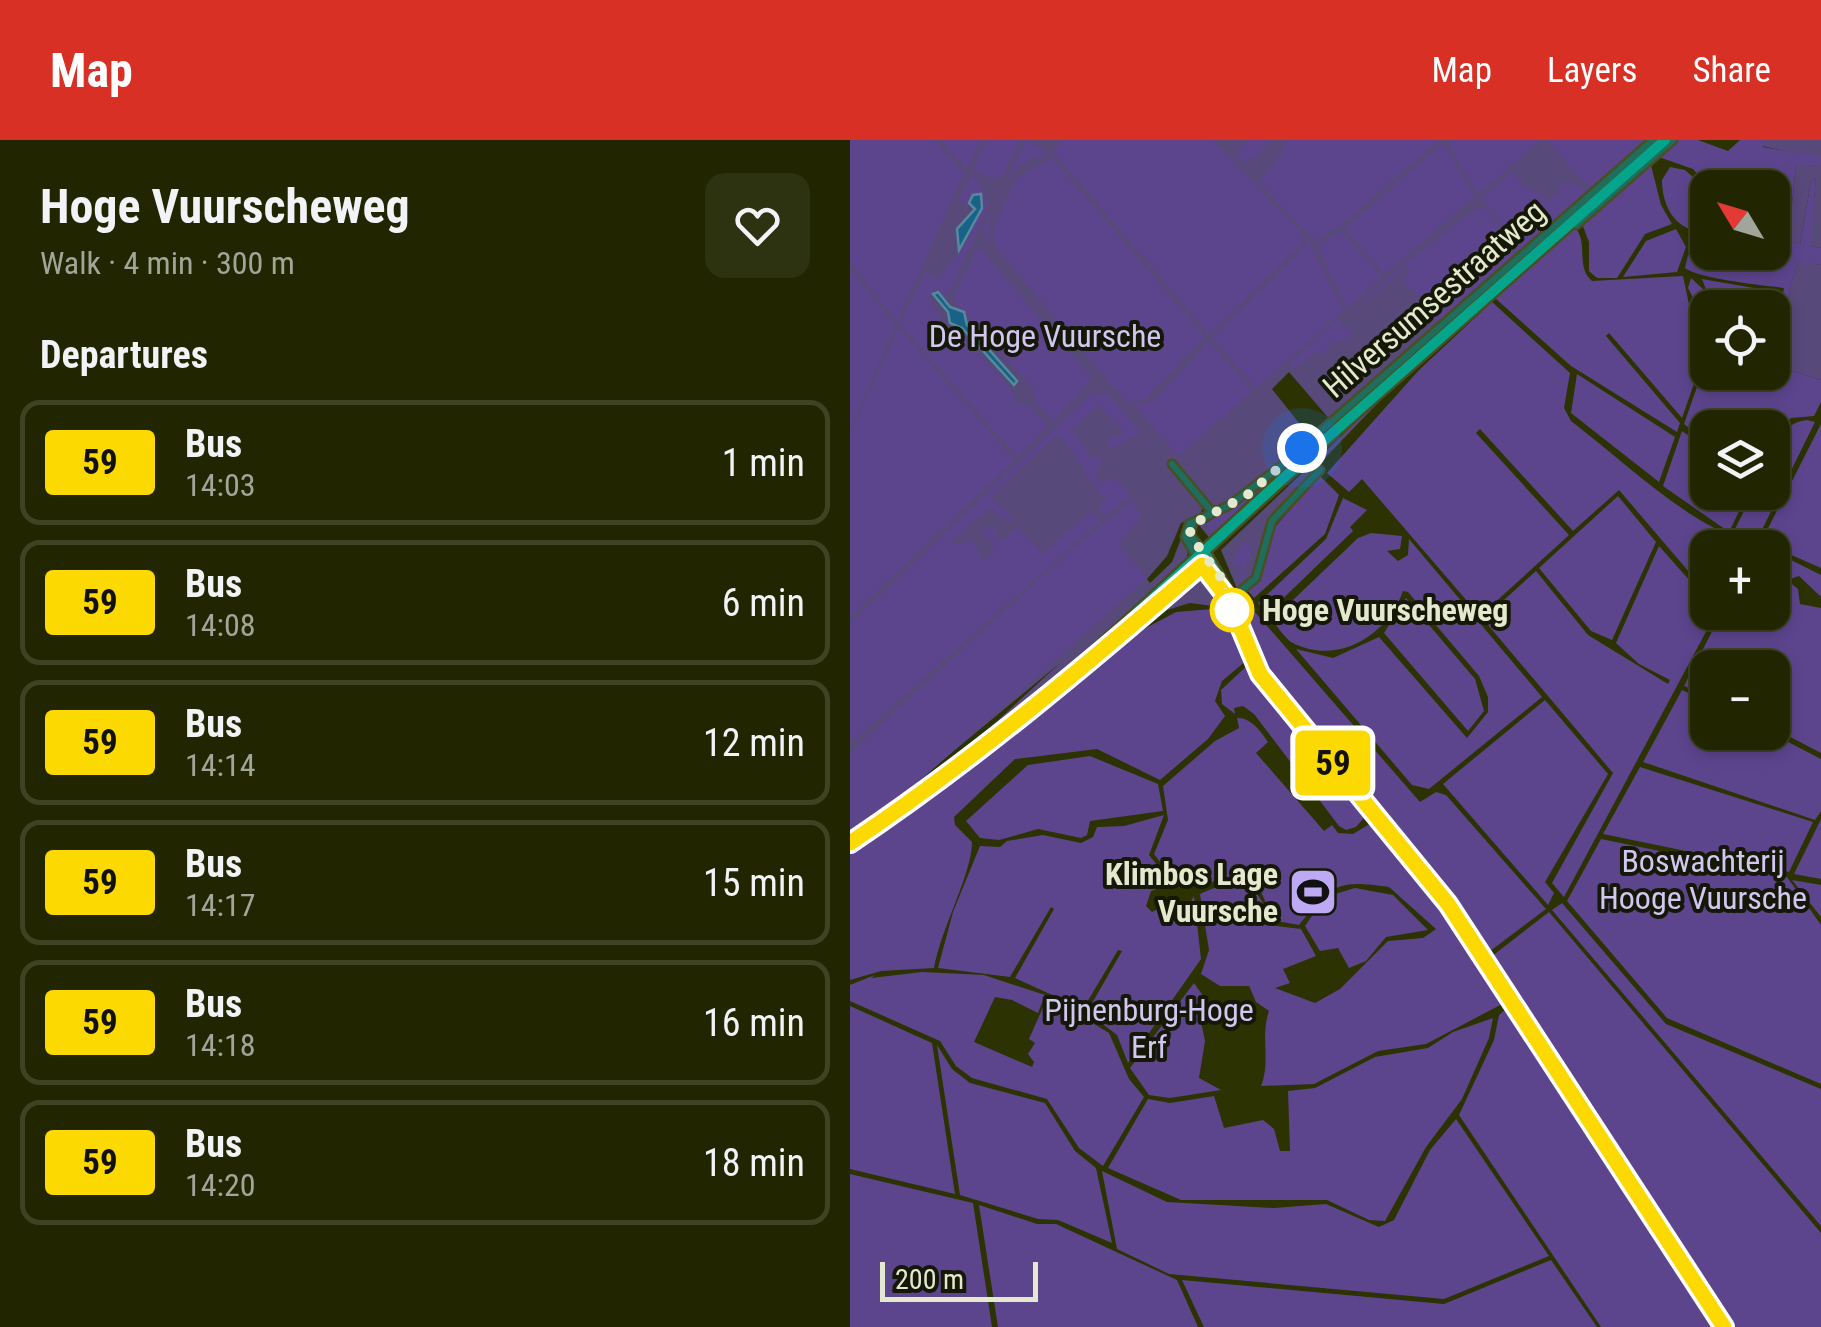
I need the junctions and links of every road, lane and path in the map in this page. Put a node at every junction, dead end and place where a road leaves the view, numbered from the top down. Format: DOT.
graph roads {
  1 [pos="1653,140"];
  2 [pos="1665,140"];
  3 [pos="1673,140"];
  4 [pos="1576,225"];
  5 [pos="1172,464"];
  6 [pos="1320,470"];
  7 [pos="1213,513"];
  8 [pos="1204,559"];
  9 [pos="1229,600"];
  10 [pos="850,842"];
  11 [pos="1724,1327"];
  1 -- 7 [label="street, Hilversumsestraatweg"];
  2 -- 8 [label="main road, Hilversumsestraatweg"];
  3 -- 4 [label="street, Hilversumsestraatweg"];
  5 -- 7 [label="street"];
  6 -- 9 [label="street"];
  7 -- 8 [label="street, Hilversumsestraatweg"];
  8 -- 9 [label="street"];
  8 -- 10 [label="main road, Hilversumsestraatweg"];
  9 -- 11 [label="street"];
}
